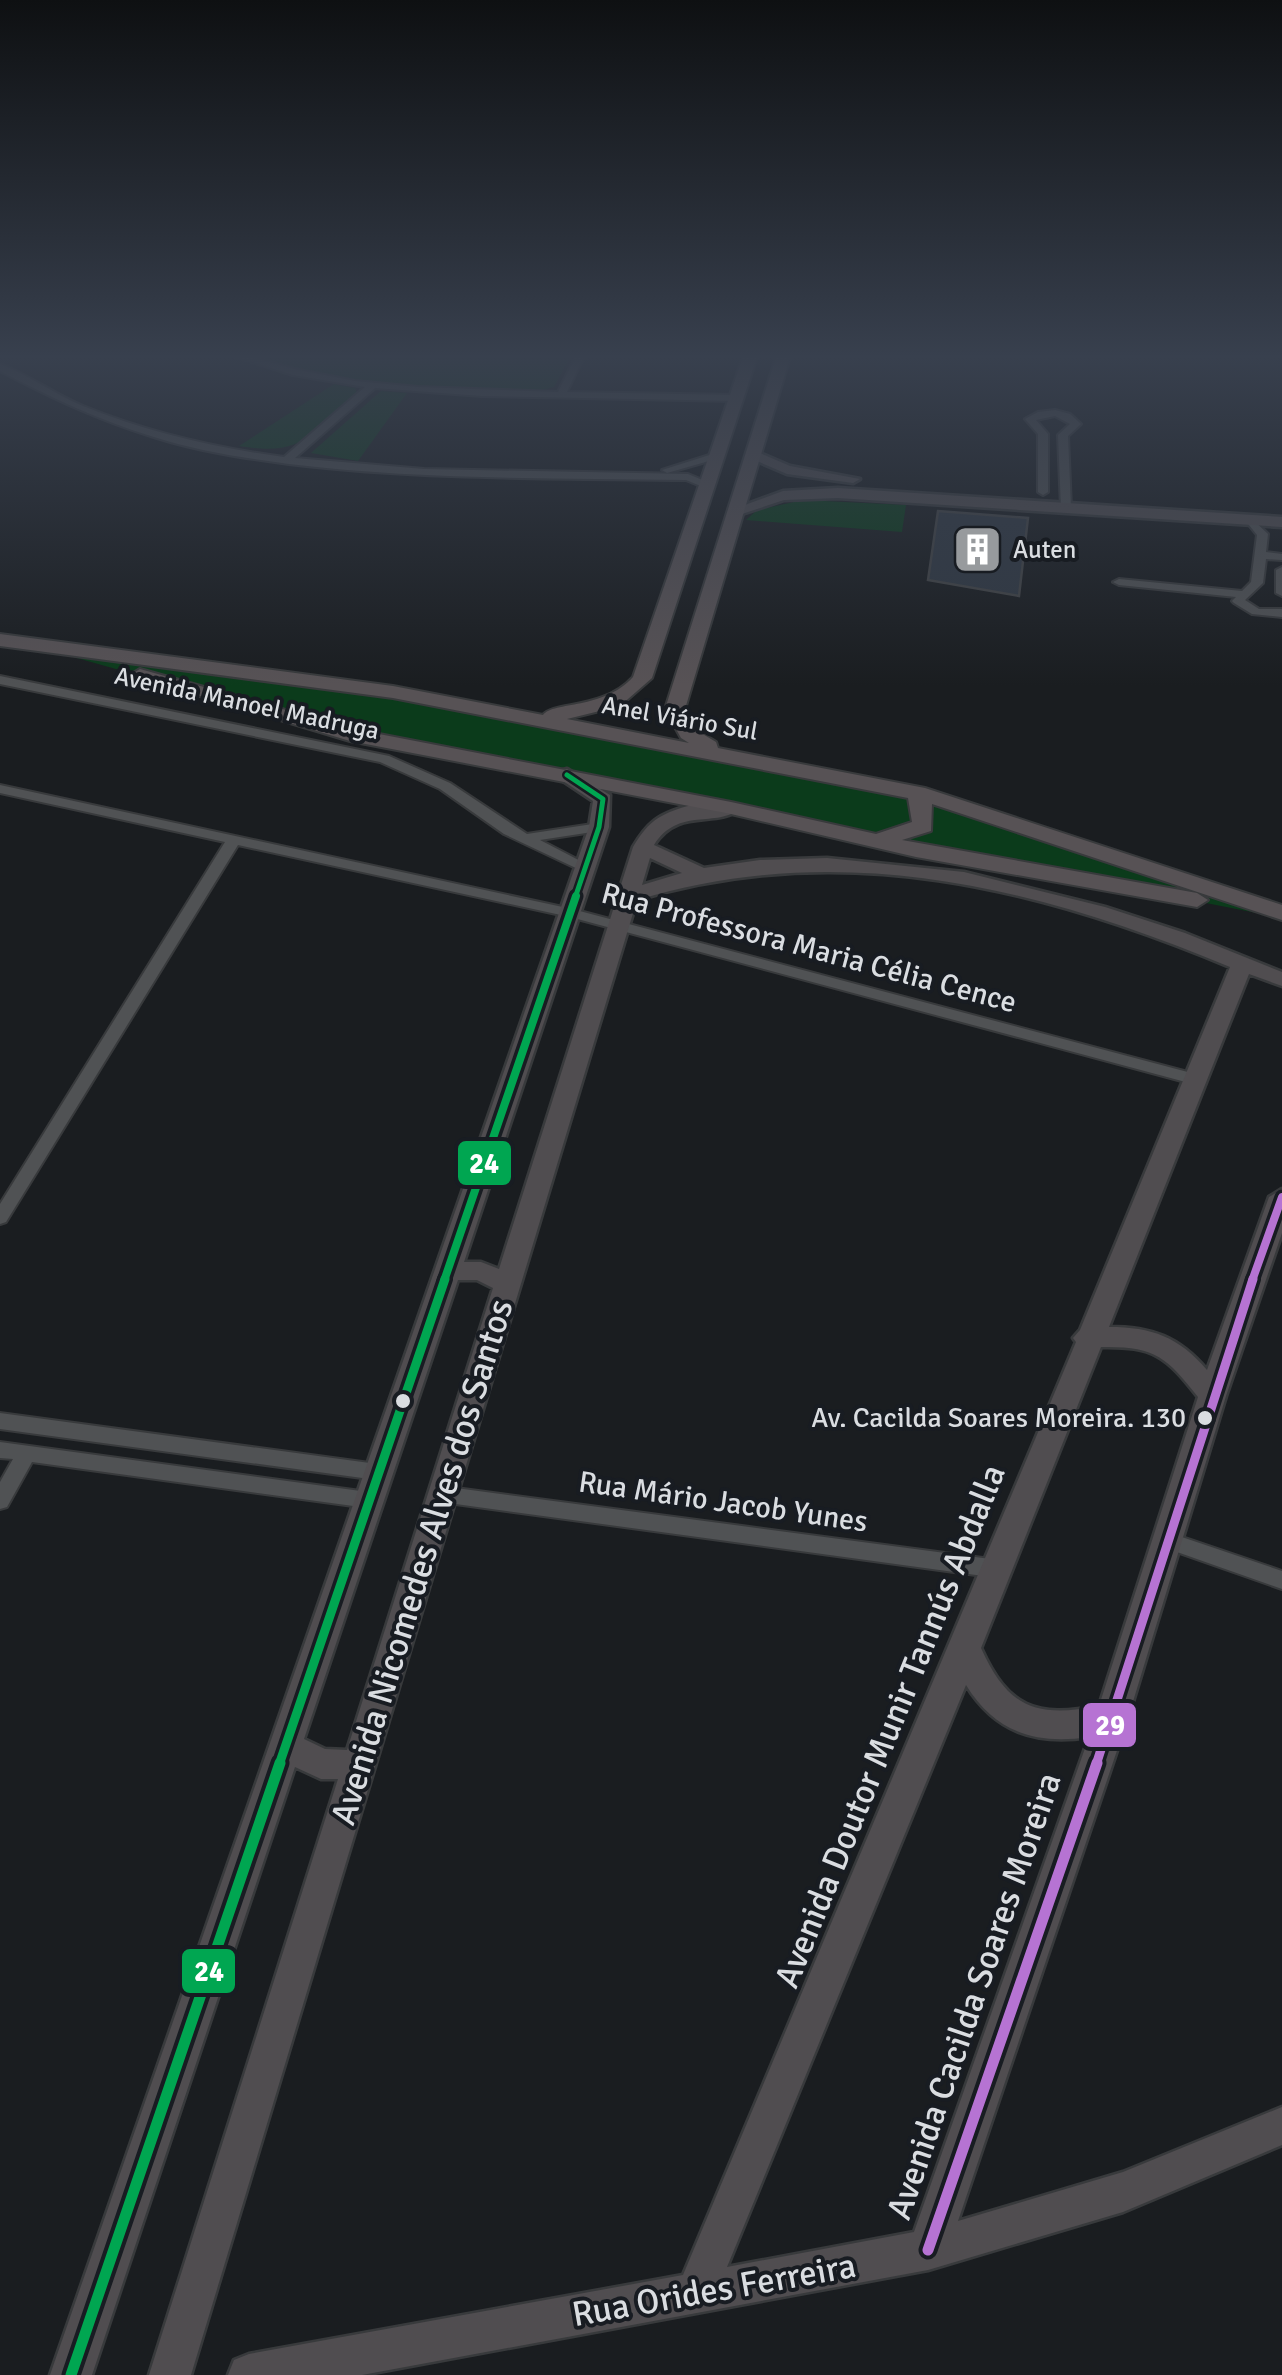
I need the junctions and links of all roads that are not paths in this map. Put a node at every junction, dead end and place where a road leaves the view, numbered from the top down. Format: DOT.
graph roads {
  1 [pos="352,465"];
  2 [pos="681,465"];
  3 [pos="716,465"];
  4 [pos="752,465"];
  5 [pos="775,465"];
  6 [pos="1043,465"];
  7 [pos="1065,465"];
  8 [pos="1043,468"];
  9 [pos="1065,469"];
  10 [pos="642,475"];
  11 [pos="1042,492"];
  12 [pos="706,495"];
  13 [pos="1066,501"];
  14 [pos="1282,508"];
  15 [pos="739,510"];
  16 [pos="1250,520"];
  17 [pos="1282,522"];
  18 [pos="1261,555"];
  19 [pos="1282,557"];
  20 [pos="1282,570"];
  21 [pos="1119,582"];
  22 [pos="1282,592"];
  23 [pos="1241,594"];
  24 [pos="1282,613"];
  25 [pos="0,640"];
  26 [pos="52,651"];
  27 [pos="0,680"];
  28 [pos="393,692"];
  29 [pos="489,711"];
  30 [pos="350,736"];
  31 [pos="744,757"];
  32 [pos="567,775"];
  33 [pos="0,788"];
  34 [pos="918,794"];
  35 [pos="731,808"];
  36 [pos="600,827"];
  37 [pos="523,838"];
  38 [pos="234,839"];
  39 [pos="874,842"];
  40 [pos="643,847"];
  41 [pos="586,867"];
  42 [pos="700,874"];
  43 [pos="622,910"];
  44 [pos="572,914"];
  45 [pos="1282,915"];
  46 [pos="1242,964"];
  47 [pos="1282,979"];
  48 [pos="1192,1079"];
  49 [pos="1282,1197"];
  50 [pos="0,1218"];
  51 [pos="447,1270"];
  52 [pos="509,1285"];
  53 [pos="1087,1338"];
  54 [pos="1212,1396"];
  55 [pos="0,1420"];
  56 [pos="0,1450"];
  57 [pos="26,1454"];
  58 [pos="372,1486"];
  59 [pos="441,1494"];
  60 [pos="0,1500"];
  61 [pos="1167,1540"];
  62 [pos="998,1569"];
  63 [pos="1282,1580"];
  64 [pos="965,1648"];
  65 [pos="1112,1718"];
  66 [pos="286,1745"];
  67 [pos="358,1765"];
  68 [pos="1282,2126"];
  69 [pos="928,2250"];
  70 [pos="696,2293"];
  71 [pos="71,2375"];
  72 [pos="170,2375"];
  73 [pos="249,2375"];
  1 -- 10 [label="street"];
  2 -- 10 [label="street"];
  3 -- 12 [label="main road"];
  4 -- 15 [label="main road"];
  5 -- 11 [label="street"];
  6 -- 8 [label="street"];
  7 -- 9 [label="street"];
  8 -- 9 [label="street"];
  8 -- 11 [label="street"];
  9 -- 13 [label="street"];
  10 -- 12 [label="street"];
  11 -- 13 [label="street"];
  12 -- 15 [label="main road"];
  12 -- 29 [label="main road"];
  13 -- 14 [label="street"];
  13 -- 15 [label="street"];
  13 -- 16 [label="street"];
  15 -- 31 [label="main road"];
  16 -- 17 [label="street"];
  16 -- 18 [label="street"];
  18 -- 19 [label="street"];
  18 -- 23 [label="street"];
  20 -- 22 [label="street"];
  21 -- 23 [label="street"];
  23 -- 24 [label="street"];
  25 -- 26 [label="main road, Anel Viário Sul"];
  26 -- 28 [label="main road, Anel Viário Sul"];
  26 -- 30 [label="main road, Anel Viário Sul"];
  27 -- 37 [label="street, Avenida Manoel Madruga"];
  28 -- 29 [label="main road, Anel Viário Sul"];
  28 -- 30 [label="main road"];
  29 -- 31 [label="main road, Anel Viário Sul"];
  30 -- 32 [label="main road, Anel Viário Sul"];
  31 -- 34 [label="main road, Anel Viário Sul"];
  32 -- 35 [label="main road, Anel Viário Sul"];
  32 -- 36 [label="street"];
  33 -- 38 [label="street, Rua Professora Maria Célia Cence"];
  34 -- 39 [label="main road"];
  34 -- 45 [label="main road, Anel Viário Sul"];
  35 -- 39 [label="main road, Anel Viário Sul"];
  35 -- 40 [label="street"];
  36 -- 37 [label="street"];
  36 -- 41 [label="street, Avenida Nicomedes Alves dos Santos"];
  37 -- 41 [label="street, Avenida Manoel Madruga"];
  38 -- 44 [label="street, Rua Professora Maria Célia Cence"];
  38 -- 50 [label="street"];
  39 -- 45 [label="main road, Anel Viário Sul"];
  40 -- 42 [label="street"];
  40 -- 43 [label="street, Avenida Nicomedes Alves dos Santos"];
  41 -- 44 [label="street, Avenida Nicomedes Alves dos Santos"];
  42 -- 43 [label="street"];
  42 -- 46 [label="street"];
  43 -- 44 [label="street, Rua Professora Maria Célia Cence"];
  43 -- 48 [label="street, Rua Professora Maria Célia Cence"];
  43 -- 52 [label="street, Avenida Nicomedes Alves dos Santos"];
  44 -- 51 [label="street, Avenida Nicomedes Alves dos Santos"];
  46 -- 47 [label="street"];
  46 -- 48 [label="street, Avenida Doutor Munir Tannús Abdalla"];
  48 -- 53 [label="street, Avenida Doutor Munir Tannús Abdalla"];
  49 -- 54 [label="street, Avenida Cacilda Soares Moreira"];
  51 -- 52 [label="street"];
  51 -- 58 [label="street, Avenida Nicomedes Alves dos Santos"];
  52 -- 59 [label="street, Avenida Nicomedes Alves dos Santos"];
  53 -- 54 [label="street"];
  53 -- 62 [label="street, Avenida Doutor Munir Tannús Abdalla"];
  54 -- 61 [label="street, Avenida Cacilda Soares Moreira"];
  55 -- 58 [label="street"];
  56 -- 57 [label="street"];
  57 -- 58 [label="street"];
  57 -- 60 [label="street"];
  58 -- 66 [label="street, Avenida Nicomedes Alves dos Santos"];
  59 -- 62 [label="street, Rua Mário Jacob Yunes"];
  59 -- 67 [label="street, Avenida Nicomedes Alves dos Santos"];
  61 -- 63 [label="street"];
  61 -- 65 [label="street, Avenida Cacilda Soares Moreira"];
  62 -- 64 [label="street, Avenida Doutor Munir Tannús Abdalla"];
  64 -- 65 [label="street"];
  64 -- 70 [label="street, Avenida Doutor Munir Tannús Abdalla"];
  65 -- 69 [label="street, Avenida Cacilda Soares Moreira"];
  66 -- 67 [label="street"];
  66 -- 71 [label="street, Avenida Nicomedes Alves dos Santos"];
  67 -- 72 [label="street, Avenida Nicomedes Alves dos Santos"];
  68 -- 69 [label="street, Rua Orides Ferreira"];
  69 -- 70 [label="street, Rua Orides Ferreira"];
  70 -- 73 [label="street, Rua Orides Ferreira"];
}
